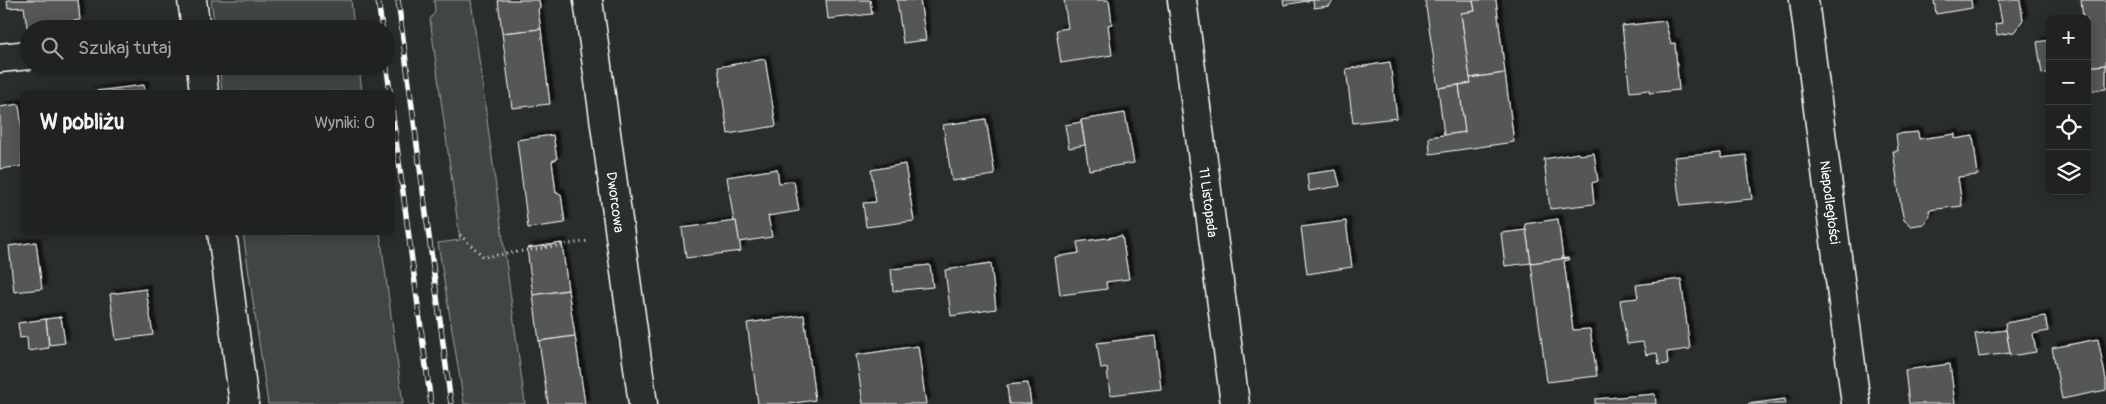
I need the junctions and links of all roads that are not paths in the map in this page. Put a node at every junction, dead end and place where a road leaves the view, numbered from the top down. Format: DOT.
graph roads {
  1 [pos="192,0"];
  2 [pos="588,0"];
  3 [pos="1182,0"];
  4 [pos="1804,0"];
  5 [pos="195,20"];
  6 [pos="20,56"];
  7 [pos="0,58"];
  8 [pos="202,75"];
  9 [pos="204,90"];
  10 [pos="222,235"];
  11 [pos="244,404"];
  12 [pos="643,404"];
  13 [pos="1235,404"];
  14 [pos="1856,404"];
  1 -- 5 [label="street"];
  2 -- 12 [label="street, Dworcowa"];
  3 -- 13 [label="street, 11 Listopada"];
  4 -- 14 [label="street, Niepodległości"];
  6 -- 7 [label="street"];
  8 -- 9 [label="street"];
  10 -- 11 [label="street"];
}
